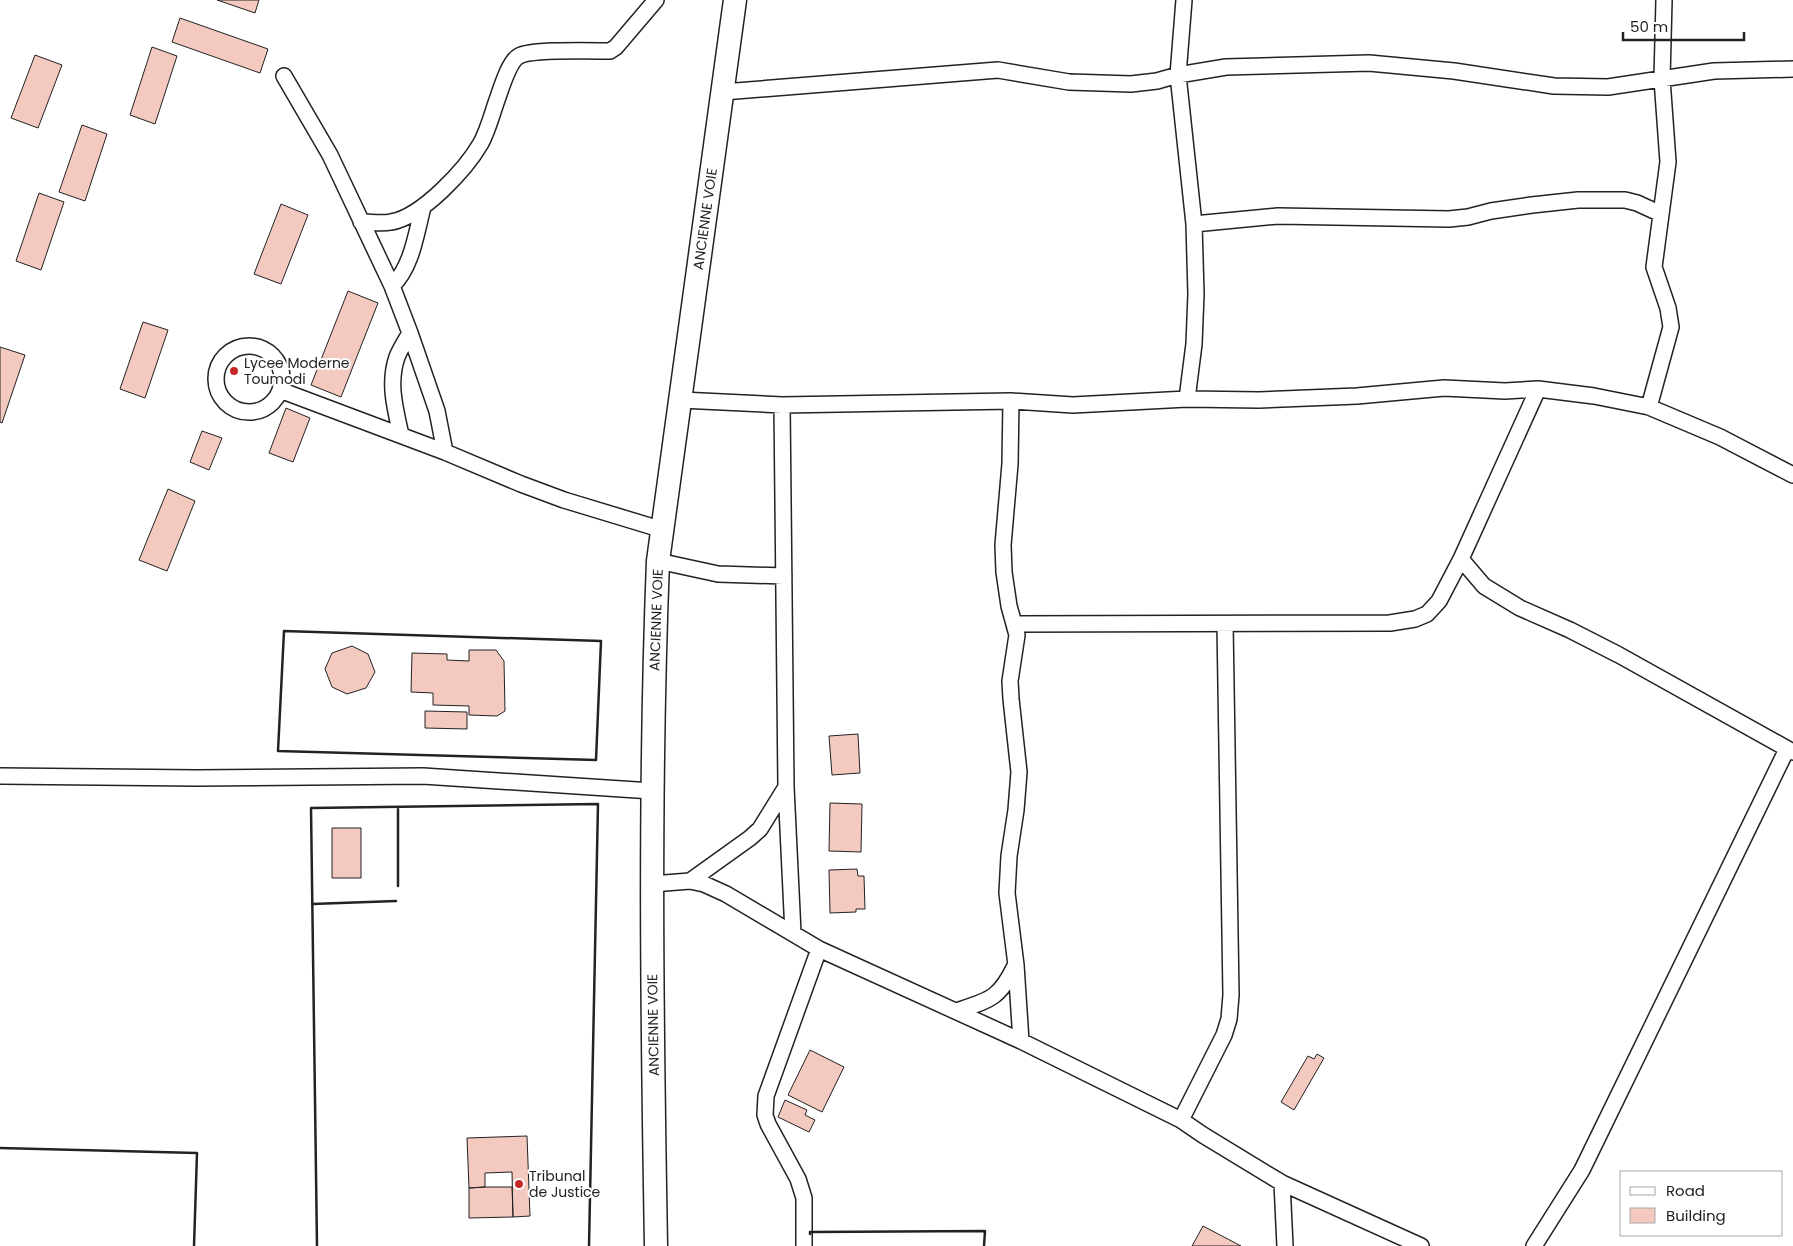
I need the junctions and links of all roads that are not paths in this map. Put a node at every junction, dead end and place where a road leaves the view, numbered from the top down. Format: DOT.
graph roads {
  1 [pos="656,0"];
  2 [pos="735,0"];
  3 [pos="1184,0"];
  4 [pos="1664,0"];
  5 [pos="1793,69"];
  6 [pos="1178,75"];
  7 [pos="284,76"];
  8 [pos="1662,78"];
  9 [pos="723,92"];
  10 [pos="423,207"];
  11 [pos="1661,214"];
  12 [pos="361,222"];
  13 [pos="1194,224"];
  14 [pos="392,286"];
  15 [pos="410,332"];
  16 [pos="1538,389"];
  17 [pos="280,390"];
  18 [pos="1188,399"];
  19 [pos="681,400"];
  20 [pos="1011,401"];
  21 [pos="782,405"];
  22 [pos="1649,407"];
  23 [pos="400,435"];
  24 [pos="445,452"];
  25 [pos="1793,475"];
  26 [pos="663,530"];
  27 [pos="1461,559"];
  28 [pos="658,561"];
  29 [pos="784,576"];
  30 [pos="1015,624"];
  31 [pos="1225,624"];
  32 [pos="1790,751"];
  33 [pos="0,776"];
  34 [pos="786,787"];
  35 [pos="652,791"];
  36 [pos="690,881"];
  37 [pos="652,884"];
  38 [pos="793,933"];
  39 [pos="819,949"];
  40 [pos="1016,965"];
  41 [pos="956,1011"];
  42 [pos="1021,1041"];
  43 [pos="1181,1120"];
  44 [pos="1282,1182"];
  45 [pos="656,1246"];
  46 [pos="804,1246"];
  47 [pos="1285,1246"];
  48 [pos="1421,1246"];
  49 [pos="1534,1246"];
  1 -- 10 [label="street"];
  2 -- 9 [label="main road, ANCIENNE VOIE"];
  3 -- 6 [label="street"];
  4 -- 8 [label="street"];
  5 -- 8 [label="street"];
  6 -- 8 [label="street"];
  6 -- 9 [label="street"];
  6 -- 13 [label="street"];
  7 -- 12 [label="street"];
  8 -- 11 [label="street"];
  9 -- 19 [label="main road, ANCIENNE VOIE"];
  10 -- 12 [label="street"];
  10 -- 14 [label="street"];
  11 -- 13 [label="street"];
  11 -- 22 [label="street"];
  12 -- 14 [label="street"];
  13 -- 18 [label="street"];
  14 -- 15 [label="street"];
  15 -- 23 [label="street"];
  15 -- 24 [label="street"];
  16 -- 18 [label="street"];
  16 -- 22 [label="street"];
  16 -- 27 [label="street"];
  17 -- 17 [label="street"];
  17 -- 23 [label="street"];
  18 -- 20 [label="street"];
  19 -- 21 [label="street"];
  19 -- 26 [label="main road, ANCIENNE VOIE"];
  20 -- 21 [label="street"];
  20 -- 30 [label="street"];
  21 -- 29 [label="street"];
  22 -- 25 [label="street"];
  23 -- 24 [label="street"];
  24 -- 26 [label="street"];
  26 -- 28 [label="main road, ANCIENNE VOIE"];
  27 -- 31 [label="street"];
  27 -- 32 [label="street"];
  28 -- 29 [label="street"];
  28 -- 35 [label="main road, ANCIENNE VOIE"];
  29 -- 34 [label="street"];
  30 -- 31 [label="street"];
  30 -- 40 [label="street"];
  31 -- 43 [label="street"];
  32 -- 49 [label="street"];
  33 -- 35 [label="street"];
  34 -- 36 [label="street"];
  34 -- 38 [label="street"];
  35 -- 37 [label="main road, ANCIENNE VOIE"];
  36 -- 37 [label="street"];
  36 -- 38 [label="street"];
  37 -- 45 [label="main road, ANCIENNE VOIE"];
  38 -- 39 [label="street"];
  39 -- 41 [label="street"];
  39 -- 46 [label="street"];
  40 -- 41 [label="street"];
  40 -- 42 [label="street"];
  41 -- 42 [label="street"];
  42 -- 43 [label="street"];
  43 -- 44 [label="street"];
  44 -- 47 [label="street"];
  44 -- 48 [label="street"];
}
